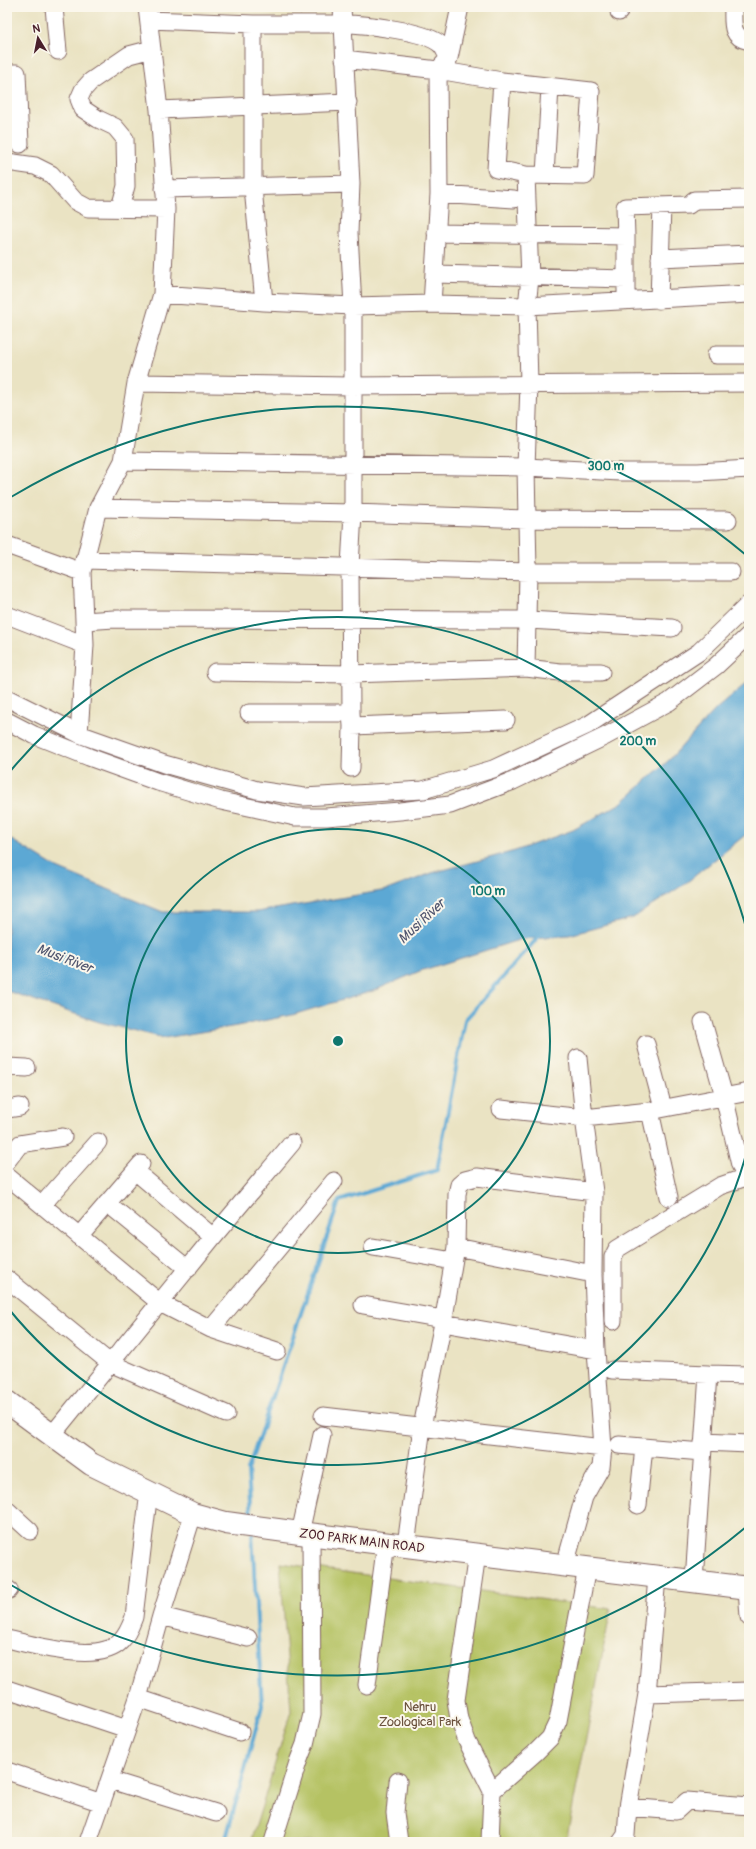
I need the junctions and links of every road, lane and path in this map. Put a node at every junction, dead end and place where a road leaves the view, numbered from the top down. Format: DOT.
graph roads {
  1 [pos="54,7"];
  2 [pos="342,7"];
  3 [pos="460,7"];
  4 [pos="733,7"];
  5 [pos="148,14"];
  6 [pos="253,24"];
  7 [pos="343,24"];
  8 [pos="749,41"];
  9 [pos="152,49"];
  10 [pos="58,51"];
  11 [pos="344,59"];
  12 [pos="443,64"];
  13 [pos="7,73"];
  14 [pos="502,81"];
  15 [pos="550,87"];
  16 [pos="348,102"];
  17 [pos="253,107"];
  18 [pos="159,110"];
  19 [pos="20,144"];
  20 [pos="7,162"];
  21 [pos="526,175"];
  22 [pos="545,175"];
  23 [pos="351,184"];
  24 [pos="164,188"];
  25 [pos="253,188"];
  26 [pos="438,194"];
  27 [pos="514,199"];
  28 [pos="749,199"];
  29 [pos="662,206"];
  30 [pos="120,208"];
  31 [pos="166,209"];
  32 [pos="436,233"];
  33 [pos="529,235"];
  34 [pos="626,236"];
  35 [pos="749,254"];
  36 [pos="660,258"];
  37 [pos="434,274"];
  38 [pos="530,278"];
  39 [pos="626,279"];
  40 [pos="162,294"];
  41 [pos="749,294"];
  42 [pos="626,300"];
  43 [pos="659,300"];
  44 [pos="264,302"];
  45 [pos="432,304"];
  46 [pos="352,306"];
  47 [pos="527,306"];
  48 [pos="716,355"];
  49 [pos="749,355"];
  50 [pos="136,383"];
  51 [pos="749,383"];
  52 [pos="529,384"];
  53 [pos="352,386"];
  54 [pos="123,461"];
  55 [pos="353,464"];
  56 [pos="526,467"];
  57 [pos="749,469"];
  58 [pos="98,508"];
  59 [pos="353,513"];
  60 [pos="526,519"];
  61 [pos="728,520"];
  62 [pos="7,545"];
  63 [pos="83,566"];
  64 [pos="350,566"];
  65 [pos="528,572"];
  66 [pos="732,572"];
  67 [pos="749,604"];
  68 [pos="7,616"];
  69 [pos="350,619"];
  70 [pos="528,620"];
  71 [pos="84,621"];
  72 [pos="672,628"];
  73 [pos="749,635"];
  74 [pos="85,645"];
  75 [pos="526,668"];
  76 [pos="214,672"];
  77 [pos="601,672"];
  78 [pos="351,674"];
  79 [pos="7,698"];
  80 [pos="249,713"];
  81 [pos="352,720"];
  82 [pos="506,720"];
  83 [pos="7,721"];
  84 [pos="79,734"];
  85 [pos="351,768"];
  86 [pos="704,1022"];
  87 [pos="646,1044"];
  88 [pos="578,1058"];
  89 [pos="7,1067"];
  90 [pos="27,1068"];
  91 [pos="749,1092"];
  92 [pos="724,1096"];
  93 [pos="501,1109"];
  94 [pos="656,1109"];
  95 [pos="584,1118"];
  96 [pos="63,1138"];
  97 [pos="98,1142"];
  98 [pos="292,1143"];
  99 [pos="7,1161"];
  100 [pos="744,1170"];
  101 [pos="7,1176"];
  102 [pos="334,1181"];
  103 [pos="594,1192"];
  104 [pos="669,1197"];
  105 [pos="107,1203"];
  106 [pos="42,1205"];
  107 [pos="79,1236"];
  108 [pos="213,1237"];
  109 [pos="373,1247"];
  110 [pos="454,1254"];
  111 [pos="188,1269"];
  112 [pos="593,1274"];
  113 [pos="7,1279"];
  114 [pos="160,1302"];
  115 [pos="363,1305"];
  116 [pos="443,1321"];
  117 [pos="613,1321"];
  118 [pos="211,1329"];
  119 [pos="596,1350"];
  120 [pos="277,1351"];
  121 [pos="110,1363"];
  122 [pos="612,1370"];
  123 [pos="708,1374"];
  124 [pos="749,1375"];
  125 [pos="9,1407"];
  126 [pos="226,1414"];
  127 [pos="323,1416"];
  128 [pos="422,1427"];
  129 [pos="52,1435"];
  130 [pos="322,1435"];
  131 [pos="749,1444"];
  132 [pos="611,1446"];
  133 [pos="644,1447"];
  134 [pos="703,1447"];
  135 [pos="149,1491"];
  136 [pos="638,1505"];
  137 [pos="7,1510"];
  138 [pos="193,1514"];
  139 [pos="30,1531"];
  140 [pos="306,1534"];
  141 [pos="396,1544"];
  142 [pos="478,1554"];
  143 [pos="565,1565"];
  144 [pos="587,1568"];
  145 [pos="657,1577"];
  146 [pos="694,1581"];
  147 [pos="748,1588"];
  148 [pos="161,1616"];
  149 [pos="749,1617"];
  150 [pos="248,1638"];
  151 [pos="7,1639"];
  152 [pos="367,1685"];
  153 [pos="7,1689"];
  154 [pos="749,1692"];
  155 [pos="647,1694"];
  156 [pos="138,1698"];
  157 [pos="127,1729"];
  158 [pos="240,1732"];
  159 [pos="7,1771"];
  160 [pos="110,1780"];
  161 [pos="398,1781"];
  162 [pos="492,1790"];
  163 [pos="102,1803"];
  164 [pos="749,1806"];
  165 [pos="628,1808"];
  166 [pos="216,1813"];
  167 [pos="88,1842"];
  168 [pos="273,1842"];
  169 [pos="399,1842"];
  170 [pos="490,1842"];
  171 [pos="621,1842"];
  1 -- 10 [label="street"];
  2 -- 7 [label="street"];
  3 -- 12 [label="street"];
  4 -- 8 [label="street"];
  5 -- 6 [label="street"];
  5 -- 9 [label="street"];
  6 -- 7 [label="street"];
  6 -- 17 [label="street"];
  7 -- 11 [label="street"];
  7 -- 12 [label="street"];
  9 -- 18 [label="street"];
  9 -- 30 [label="street"];
  11 -- 12 [label="street"];
  11 -- 16 [label="street"];
  12 -- 14 [label="street"];
  12 -- 26 [label="street"];
  13 -- 19 [label="street"];
  14 -- 15 [label="street"];
  14 -- 21 [label="street"];
  15 -- 22 [label="street"];
  15 -- 22 [label="street"];
  16 -- 17 [label="street"];
  16 -- 23 [label="street"];
  17 -- 18 [label="street"];
  17 -- 25 [label="street"];
  18 -- 24 [label="street"];
  20 -- 30 [label="street"];
  21 -- 22 [label="street"];
  21 -- 33 [label="street"];
  23 -- 25 [label="street"];
  23 -- 46 [label="street"];
  24 -- 25 [label="street"];
  24 -- 31 [label="street"];
  25 -- 44 [label="street"];
  26 -- 27 [label="street"];
  26 -- 32 [label="street"];
  28 -- 29 [label="street"];
  29 -- 34 [label="street"];
  29 -- 36 [label="street"];
  30 -- 31 [label="street"];
  31 -- 40 [label="street"];
  32 -- 33 [label="street"];
  32 -- 37 [label="street"];
  33 -- 34 [label="street"];
  33 -- 38 [label="street"];
  34 -- 39 [label="street"];
  35 -- 36 [label="street"];
  36 -- 43 [label="street"];
  37 -- 38 [label="street"];
  37 -- 45 [label="street"];
  38 -- 39 [label="street"];
  38 -- 47 [label="street"];
  39 -- 42 [label="street"];
  40 -- 44 [label="street"];
  40 -- 50 [label="street"];
  41 -- 43 [label="street"];
  42 -- 43 [label="street"];
  42 -- 47 [label="street"];
  44 -- 46 [label="street"];
  45 -- 46 [label="street"];
  45 -- 47 [label="street"];
  46 -- 53 [label="street"];
  47 -- 52 [label="street"];
  48 -- 49 [label="street"];
  50 -- 53 [label="street"];
  50 -- 54 [label="street"];
  51 -- 52 [label="street"];
  52 -- 53 [label="street"];
  52 -- 56 [label="street"];
  53 -- 55 [label="street"];
  54 -- 55 [label="street"];
  54 -- 58 [label="street"];
  55 -- 56 [label="street"];
  55 -- 59 [label="street"];
  56 -- 57 [label="street"];
  56 -- 60 [label="street"];
  58 -- 59 [label="street"];
  58 -- 63 [label="street"];
  59 -- 60 [label="street"];
  59 -- 64 [label="street"];
  60 -- 61 [label="street"];
  60 -- 65 [label="street"];
  62 -- 63 [label="street"];
  63 -- 64 [label="street"];
  63 -- 71 [label="street"];
  64 -- 65 [label="street"];
  64 -- 69 [label="street"];
  65 -- 66 [label="street"];
  65 -- 70 [label="street"];
  67 -- 84 [label="street"];
  68 -- 74 [label="street"];
  69 -- 70 [label="street"];
  69 -- 71 [label="street"];
  69 -- 78 [label="street"];
  70 -- 72 [label="street"];
  70 -- 75 [label="street"];
  71 -- 74 [label="street"];
  73 -- 83 [label="street"];
  74 -- 84 [label="street"];
  75 -- 77 [label="street"];
  75 -- 78 [label="street"];
  76 -- 78 [label="street"];
  78 -- 81 [label="street"];
  79 -- 84 [label="street"];
  80 -- 81 [label="street"];
  81 -- 82 [label="street"];
  81 -- 85 [label="street"];
  86 -- 92 [label="street"];
  87 -- 94 [label="street"];
  88 -- 95 [label="street"];
  89 -- 90 [label="street"];
  91 -- 92 [label="street"];
  92 -- 94 [label="street"];
  92 -- 100 [label="street"];
  93 -- 95 [label="street"];
  94 -- 95 [label="street"];
  94 -- 104 [label="street"];
  95 -- 103 [label="street"];
  96 -- 99 [label="street"];
  97 -- 106 [label="street"];
  98 -- 108 [label="street"];
  100 -- 117 [label="street"];
  101 -- 106 [label="street"];
  102 -- 118 [label="street"];
  103 -- 110 [label="street"];
  103 -- 112 [label="street"];
  105 -- 107 [label="street"];
  105 -- 108 [label="street"];
  105 -- 111 [label="street"];
  106 -- 107 [label="street"];
  107 -- 114 [label="street"];
  108 -- 111 [label="street"];
  109 -- 110 [label="street"];
  110 -- 112 [label="street"];
  110 -- 116 [label="street"];
  111 -- 114 [label="street"];
  112 -- 119 [label="street"];
  113 -- 121 [label="street"];
  114 -- 118 [label="street"];
  114 -- 121 [label="street"];
  115 -- 116 [label="street"];
  116 -- 119 [label="street"];
  116 -- 128 [label="street"];
  118 -- 120 [label="street"];
  119 -- 132 [label="street"];
  121 -- 126 [label="street"];
  121 -- 129 [label="street"];
  122 -- 123 [label="street"];
  123 -- 124 [label="street"];
  123 -- 134 [label="street"];
  125 -- 129 [label="main road, ZOO PARK MAIN ROAD"];
  127 -- 128 [label="street"];
  128 -- 132 [label="street"];
  128 -- 141 [label="street"];
  129 -- 135 [label="main road, ZOO PARK MAIN ROAD"];
  130 -- 140 [label="street"];
  131 -- 134 [label="street"];
  132 -- 133 [label="street"];
  132 -- 143 [label="street"];
  133 -- 134 [label="street"];
  133 -- 136 [label="street"];
  134 -- 146 [label="street"];
  135 -- 138 [label="main road, ZOO PARK MAIN ROAD"];
  135 -- 151 [label="street"];
  137 -- 139 [label="street"];
  138 -- 140 [label="main road, ZOO PARK MAIN ROAD"];
  138 -- 148 [label="street"];
  140 -- 141 [label="main road, ZOO PARK MAIN ROAD"];
  140 -- 168 [label="street"];
  141 -- 142 [label="main road, ZOO PARK MAIN ROAD"];
  141 -- 152 [label="street"];
  142 -- 143 [label="main road, ZOO PARK MAIN ROAD"];
  142 -- 162 [label="street"];
  143 -- 144 [label="main road, ZOO PARK MAIN ROAD"];
  144 -- 145 [label="main road, ZOO PARK MAIN ROAD"];
  144 -- 162 [label="street"];
  145 -- 146 [label="main road, ZOO PARK MAIN ROAD"];
  145 -- 155 [label="street"];
  146 -- 147 [label="main road, ZOO PARK MAIN ROAD"];
  147 -- 149 [label="street"];
  148 -- 150 [label="street"];
  148 -- 156 [label="street"];
  153 -- 157 [label="street"];
  154 -- 155 [label="street"];
  155 -- 165 [label="street"];
  156 -- 157 [label="street"];
  156 -- 158 [label="street"];
  157 -- 160 [label="street"];
  159 -- 163 [label="street"];
  160 -- 163 [label="street"];
  160 -- 166 [label="street"];
  161 -- 169 [label="street"];
  162 -- 170 [label="street"];
  163 -- 167 [label="street"];
  164 -- 165 [label="street"];
  165 -- 171 [label="street"];
}
